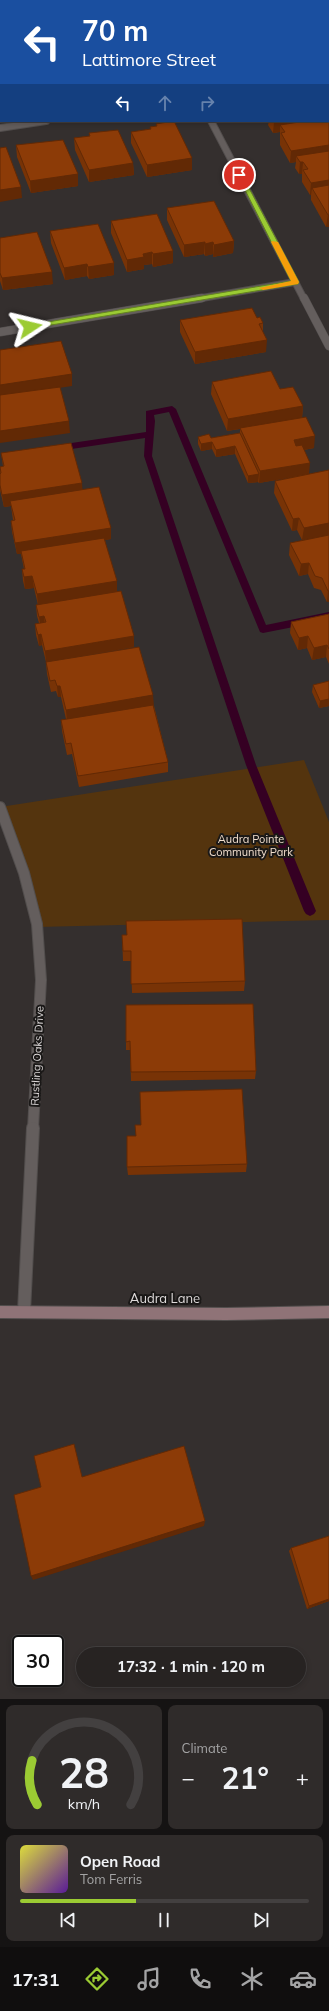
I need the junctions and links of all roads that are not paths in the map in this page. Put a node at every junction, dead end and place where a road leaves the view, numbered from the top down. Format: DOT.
graph roads {
  1 [pos="39,122"];
  2 [pos="212,122"];
  3 [pos="0,128"];
  4 [pos="295,282"];
  5 [pos="0,332"];
  6 [pos="329,346"];
  7 [pos="0,807"];
  8 [pos="0,1312"];
  9 [pos="24,1312"];
  10 [pos="329,1312"];
  1 -- 3 [label="street"];
  2 -- 4 [label="street"];
  4 -- 5 [label="street"];
  4 -- 6 [label="street"];
  7 -- 9 [label="street, Rustling Oaks Drive"];
  8 -- 9 [label="street, Audra Lane"];
  9 -- 10 [label="street, Audra Lane"];
}
